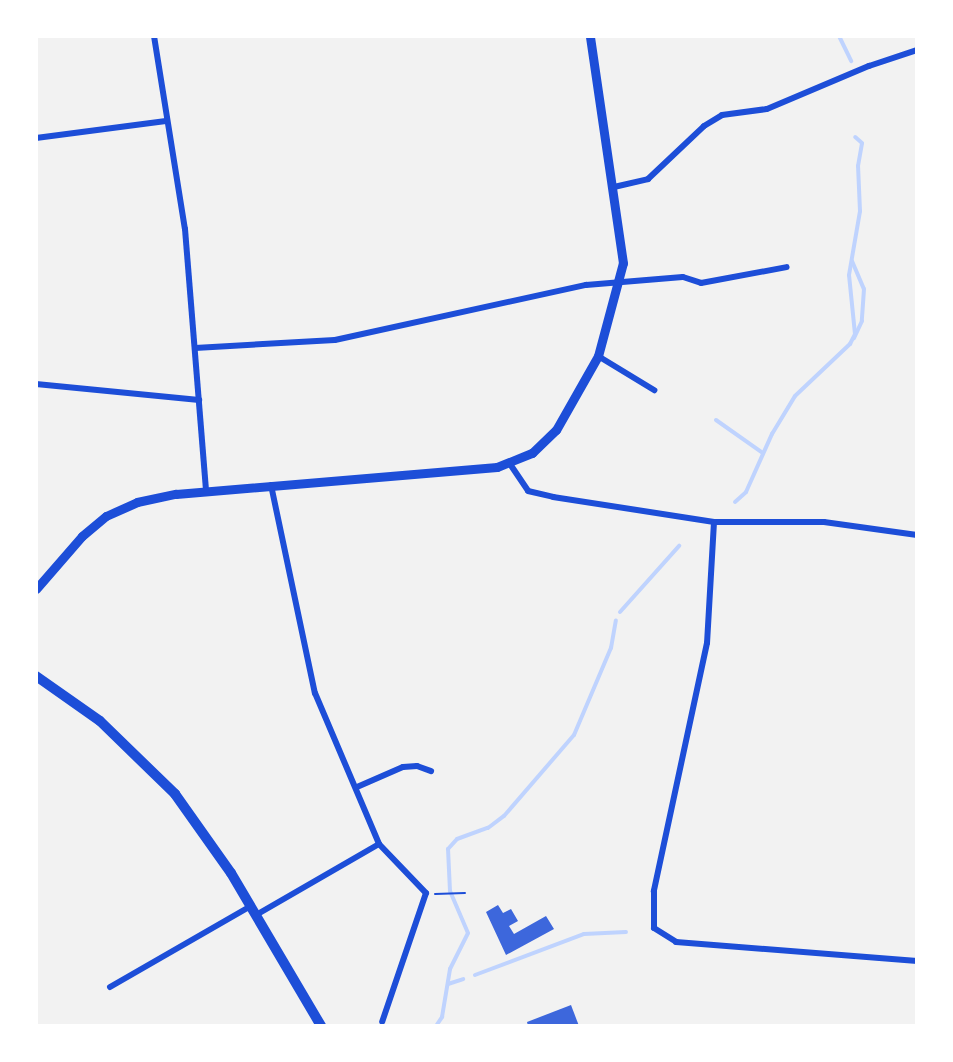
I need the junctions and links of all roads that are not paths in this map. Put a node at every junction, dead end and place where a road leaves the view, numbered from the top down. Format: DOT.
graph roads {
  1 [pos="154,36"];
  2 [pos="590,36"];
  3 [pos="917,50"];
  4 [pos="166,121"];
  5 [pos="36,138"];
  6 [pos="614,187"];
  7 [pos="787,267"];
  8 [pos="620,282"];
  9 [pos="195,348"];
  10 [pos="598,356"];
  11 [pos="36,384"];
  12 [pos="654,390"];
  13 [pos="199,399"];
  14 [pos="510,464"];
  15 [pos="272,485"];
  16 [pos="206,491"];
  17 [pos="714,522"];
  18 [pos="917,535"];
  19 [pos="36,589"];
  20 [pos="36,676"];
  21 [pos="431,771"];
  22 [pos="357,787"];
  23 [pos="379,844"];
  24 [pos="254,910"];
  25 [pos="917,961"];
  26 [pos="110,987"];
  27 [pos="382,1022"];
  28 [pos="321,1026"];
  1 -- 4 [label="street"];
  2 -- 6 [label="street"];
  3 -- 6 [label="street"];
  4 -- 5 [label="street"];
  4 -- 9 [label="street"];
  6 -- 8 [label="street"];
  7 -- 8 [label="street"];
  8 -- 9 [label="street"];
  8 -- 10 [label="street"];
  9 -- 13 [label="street"];
  10 -- 12 [label="street"];
  10 -- 14 [label="street"];
  11 -- 13 [label="street"];
  13 -- 16 [label="street"];
  14 -- 15 [label="street"];
  14 -- 17 [label="street"];
  15 -- 16 [label="street"];
  15 -- 22 [label="street"];
  16 -- 19 [label="street"];
  17 -- 18 [label="street"];
  17 -- 25 [label="street"];
  20 -- 24 [label="main road"];
  21 -- 22 [label="street"];
  22 -- 23 [label="street"];
  23 -- 24 [label="street"];
  23 -- 27 [label="street"];
  24 -- 26 [label="street"];
  24 -- 28 [label="main road"];
}
